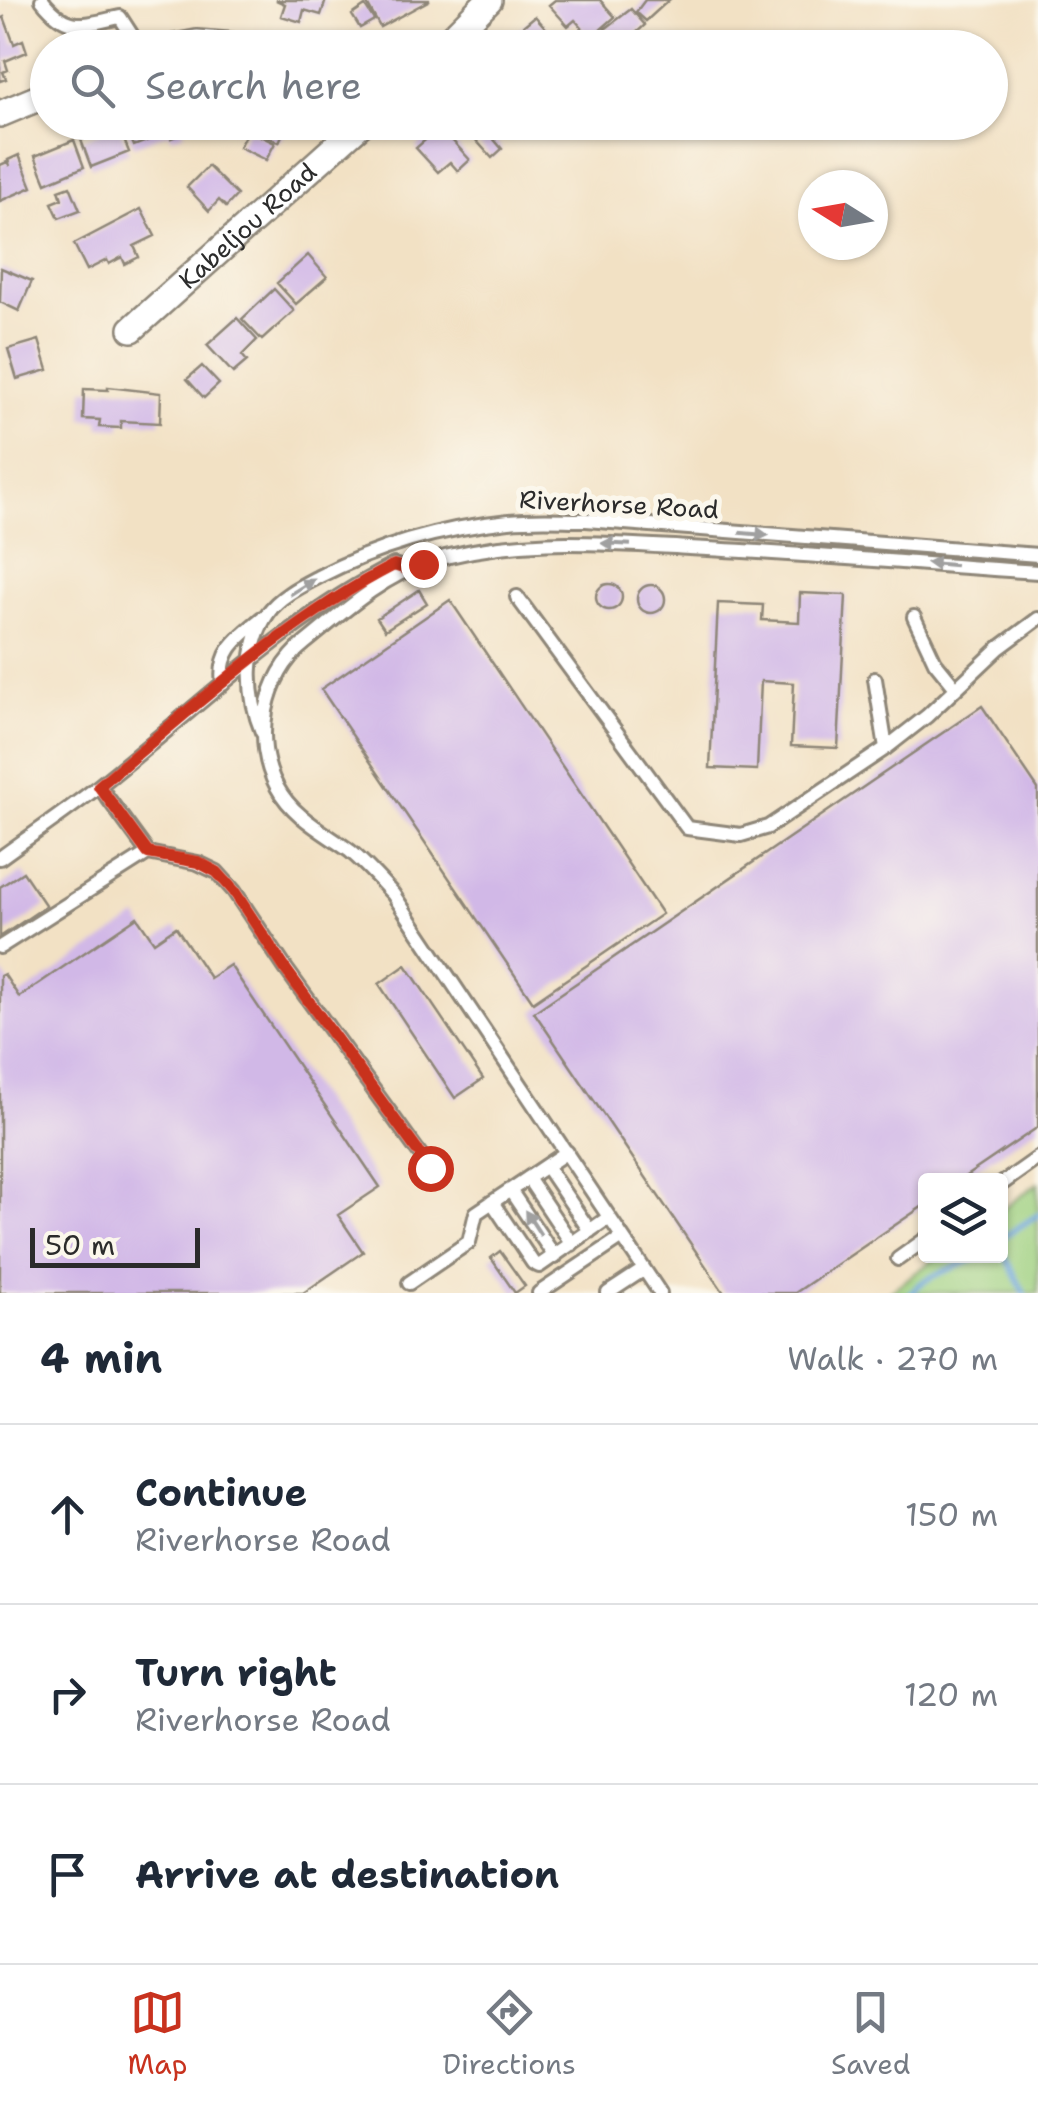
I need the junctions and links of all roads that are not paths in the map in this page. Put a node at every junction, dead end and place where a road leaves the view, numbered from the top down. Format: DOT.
graph roads {
  1 [pos="42,0"];
  2 [pos="120,0"];
  3 [pos="489,0"];
  4 [pos="120,17"];
  5 [pos="128,30"];
  6 [pos="459,30"];
  7 [pos="30,102"];
  8 [pos="0,114"];
  9 [pos="343,140"];
  10 [pos="132,330"];
  11 [pos="1038,555"];
  12 [pos="343,564"];
  13 [pos="409,570"];
  14 [pos="1038,572"];
  15 [pos="354,586"];
  16 [pos="516,598"];
  17 [pos="266,614"];
  18 [pos="914,617"];
  19 [pos="1038,619"];
  20 [pos="252,660"];
  21 [pos="875,679"];
  22 [pos="223,684"];
  23 [pos="956,688"];
  24 [pos="262,732"];
  25 [pos="886,748"];
  26 [pos="99,786"];
  27 [pos="148,853"];
  28 [pos="0,858"];
  29 [pos="0,948"];
  30 [pos="567,1152"];
  31 [pos="1038,1158"];
  32 [pos="546,1166"];
  33 [pos="430,1168"];
  34 [pos="528,1178"];
  35 [pos="1008,1179"];
  36 [pos="510,1190"];
  37 [pos="492,1202"];
  38 [pos="608,1218"];
  39 [pos="590,1231"];
  40 [pos="620,1238"];
  41 [pos="572,1244"];
  42 [pos="918,1245"];
  43 [pos="555,1256"];
  44 [pos="898,1259"];
  45 [pos="643,1270"];
  46 [pos="409,1283"];
  47 [pos="539,1293"];
  48 [pos="608,1293"];
  49 [pos="660,1293"];
  1 -- 4 [label="lane"];
  2 -- 4 [label="lane"];
  3 -- 6 [label="street"];
  4 -- 5 [label="lane"];
  7 -- 8 [label="street"];
  9 -- 10 [label="street, Kabeljou Road"];
  12 -- 11 [label="lane, Riverhorse Road, one-way"];
  12 -- 15 [label="lane"];
  17 -- 12 [label="lane, Riverhorse Road, one-way"];
  14 -- 13 [label="lane, Riverhorse Road, one-way"];
  13 -- 15 [label="lane, Riverhorse Road"];
  13 -- 24 [label="lane, Riverhorse Road"];
  15 -- 20 [label="lane, Riverhorse Road"];
  16 -- 25 [label="lane"];
  17 -- 20 [label="lane"];
  17 -- 22 [label="lane, Riverhorse Road"];
  18 -- 23 [label="lane"];
  19 -- 23 [label="lane"];
  20 -- 22 [label="lane, Riverhorse Road"];
  20 -- 24 [label="lane"];
  21 -- 25 [label="lane"];
  22 -- 26 [label="lane, Riverhorse Road"];
  23 -- 25 [label="lane"];
  24 -- 30 [label="lane"];
  26 -- 27 [label="lane"];
  26 -- 28 [label="lane, Riverhorse Road"];
  27 -- 29 [label="lane"];
  27 -- 33 [label="lane"];
  30 -- 32 [label="lane"];
  30 -- 38 [label="lane"];
  31 -- 35 [label="lane"];
  32 -- 34 [label="lane"];
  32 -- 39 [label="lane"];
  34 -- 36 [label="lane"];
  34 -- 41 [label="lane"];
  36 -- 37 [label="lane"];
  43 -- 36 [label="lane, one-way"];
  37 -- 43 [label="lane"];
  37 -- 46 [label="lane"];
  38 -- 39 [label="lane"];
  38 -- 40 [label="lane"];
  39 -- 41 [label="lane"];
  40 -- 45 [label="lane"];
  40 -- 47 [label="lane"];
  41 -- 43 [label="lane"];
  42 -- 44 [label="lane"];
  45 -- 48 [label="lane"];
  45 -- 49 [label="lane"];
}
